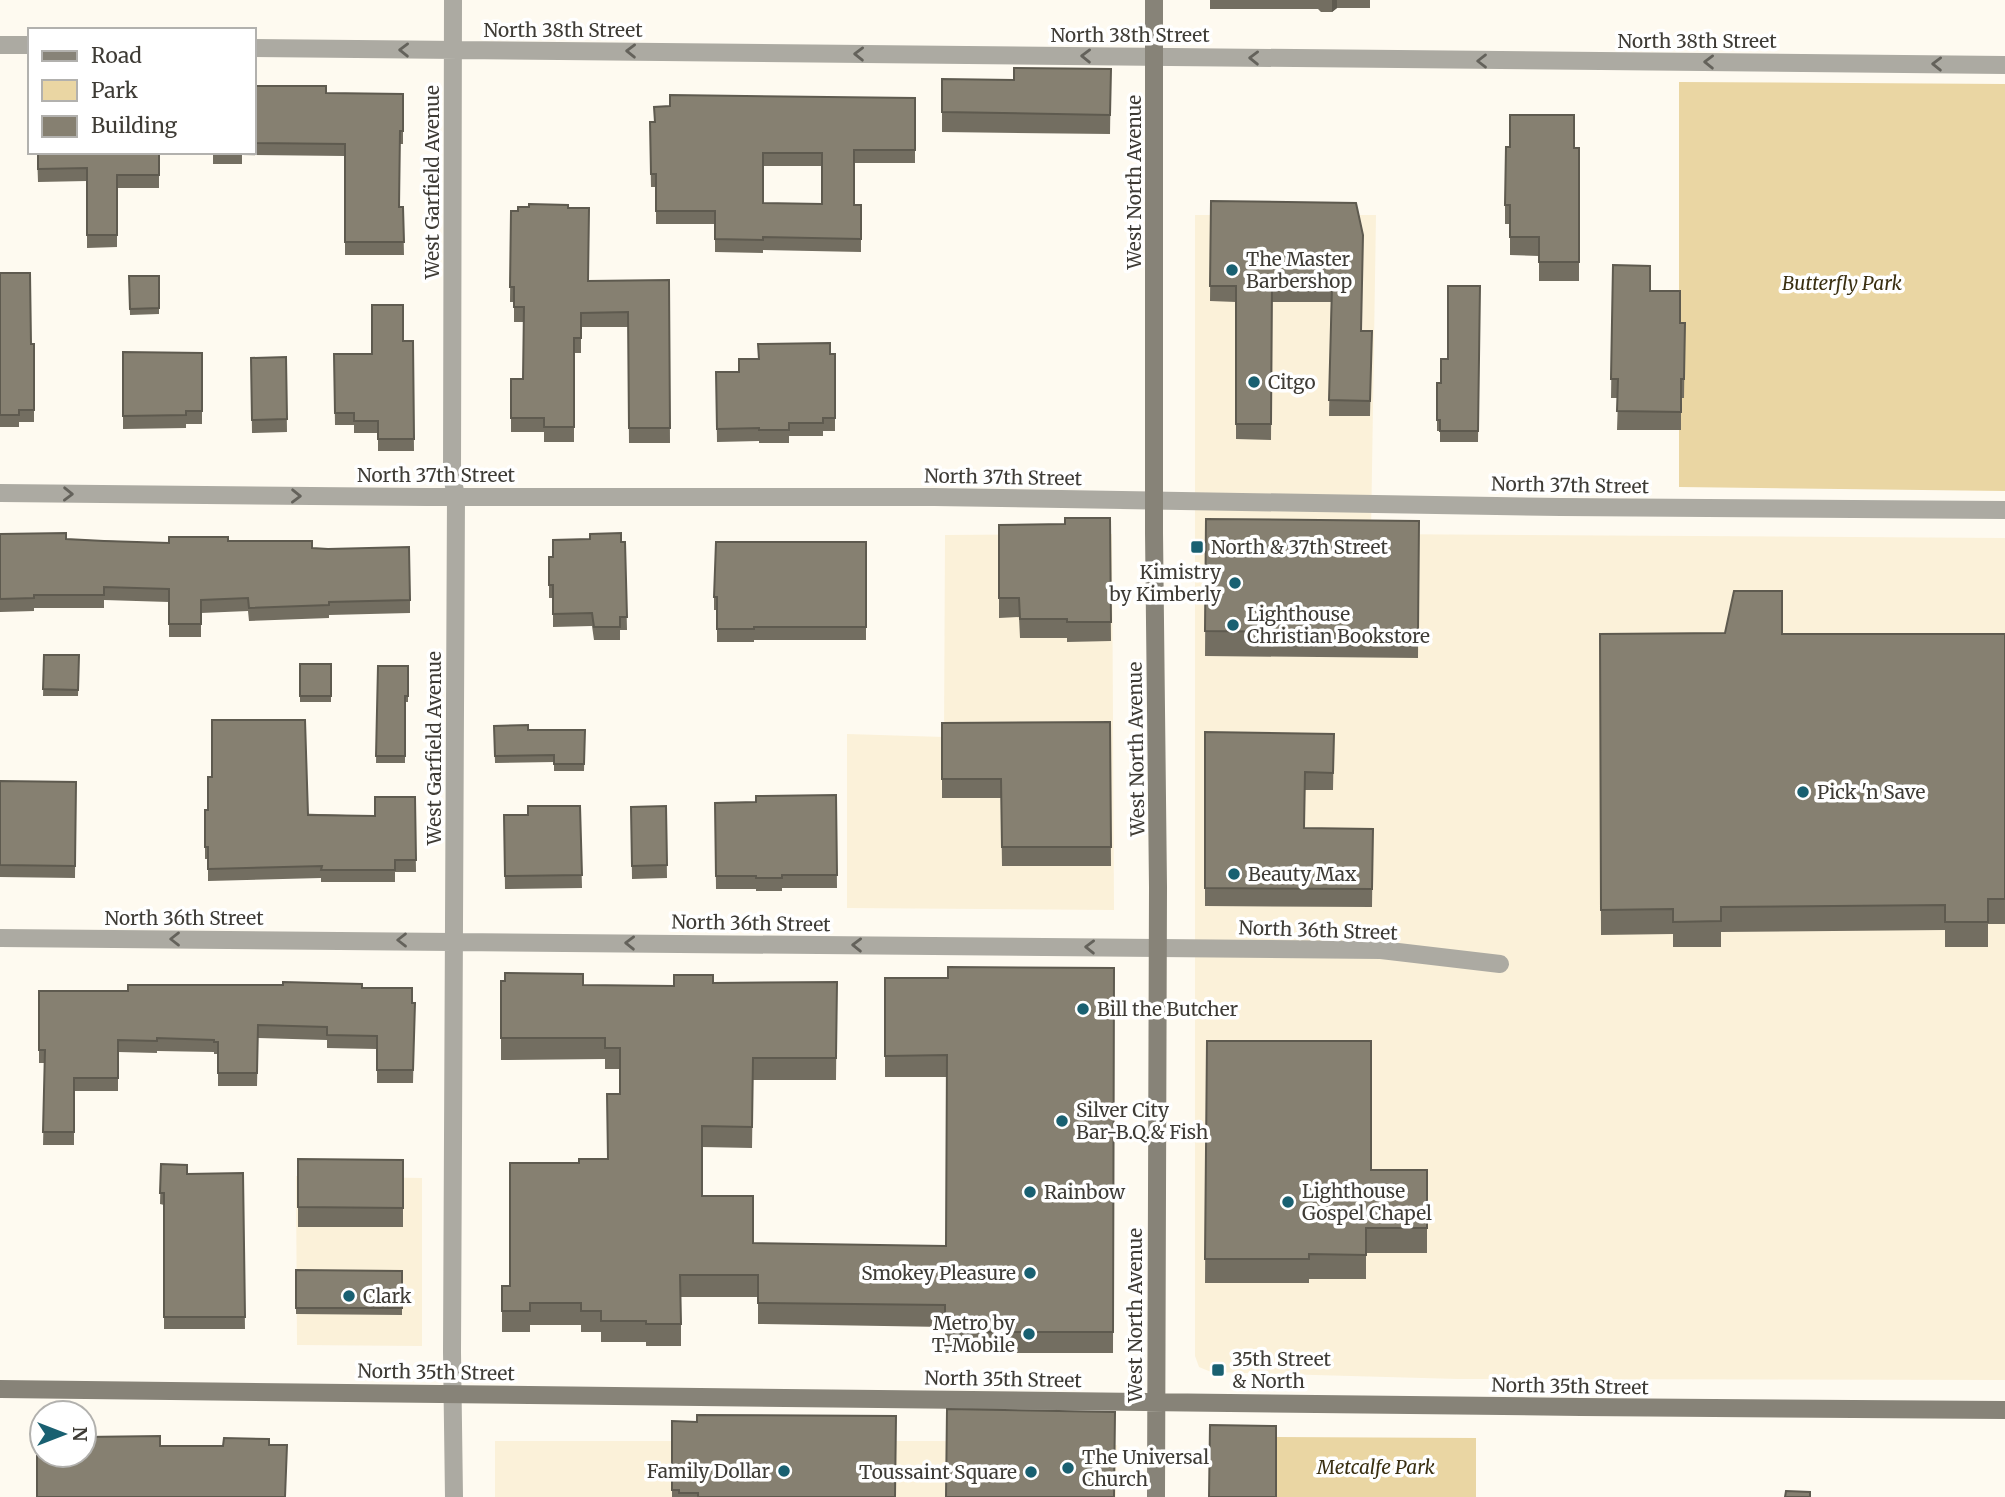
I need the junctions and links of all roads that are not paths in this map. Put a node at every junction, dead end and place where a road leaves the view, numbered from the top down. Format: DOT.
graph roads {
  1 [pos="453,0"];
  2 [pos="1154,0"];
  3 [pos="0,45"];
  4 [pos="28,45"];
  5 [pos="256,48"];
  6 [pos="453,50"];
  7 [pos="1154,57"];
  8 [pos="2005,65"];
  9 [pos="0,493"];
  10 [pos="456,496"];
  11 [pos="1154,500"];
  12 [pos="2005,510"];
  13 [pos="0,938"];
  14 [pos="455,941"];
  15 [pos="1158,948"];
  16 [pos="1500,964"];
  17 [pos="0,1389"];
  18 [pos="452,1392"];
  19 [pos="1156,1402"];
  20 [pos="2005,1410"];
  21 [pos="454,1497"];
  22 [pos="1156,1497"];
  1 -- 6 [label="street, West Garfield Avenue"];
  2 -- 7 [label="main road, West North Avenue"];
  3 -- 4 [label="street"];
  6 -- 5 [label="street, North 38th Street, one-way"];
  7 -- 6 [label="street, North 38th Street, one-way"];
  6 -- 10 [label="street, West Garfield Avenue"];
  8 -- 7 [label="street, North 38th Street, one-way"];
  7 -- 11 [label="main road, West North Avenue"];
  9 -- 10 [label="street, North 37th Street, one-way"];
  10 -- 11 [label="street, North 37th Street"];
  10 -- 14 [label="street, West Garfield Avenue"];
  11 -- 12 [label="street, North 37th Street"];
  11 -- 15 [label="main road, West North Avenue"];
  14 -- 13 [label="street, North 36th Street, one-way"];
  15 -- 14 [label="street, North 36th Street, one-way"];
  14 -- 18 [label="street, West Garfield Avenue"];
  15 -- 16 [label="street, North 36th Street"];
  15 -- 19 [label="main road, West North Avenue"];
  17 -- 18 [label="main road, North 35th Street"];
  18 -- 19 [label="main road, North 35th Street"];
  18 -- 21 [label="street, West Garfield Avenue"];
  19 -- 20 [label="main road, North 35th Street"];
  19 -- 22 [label="main road, West North Avenue"];
}
